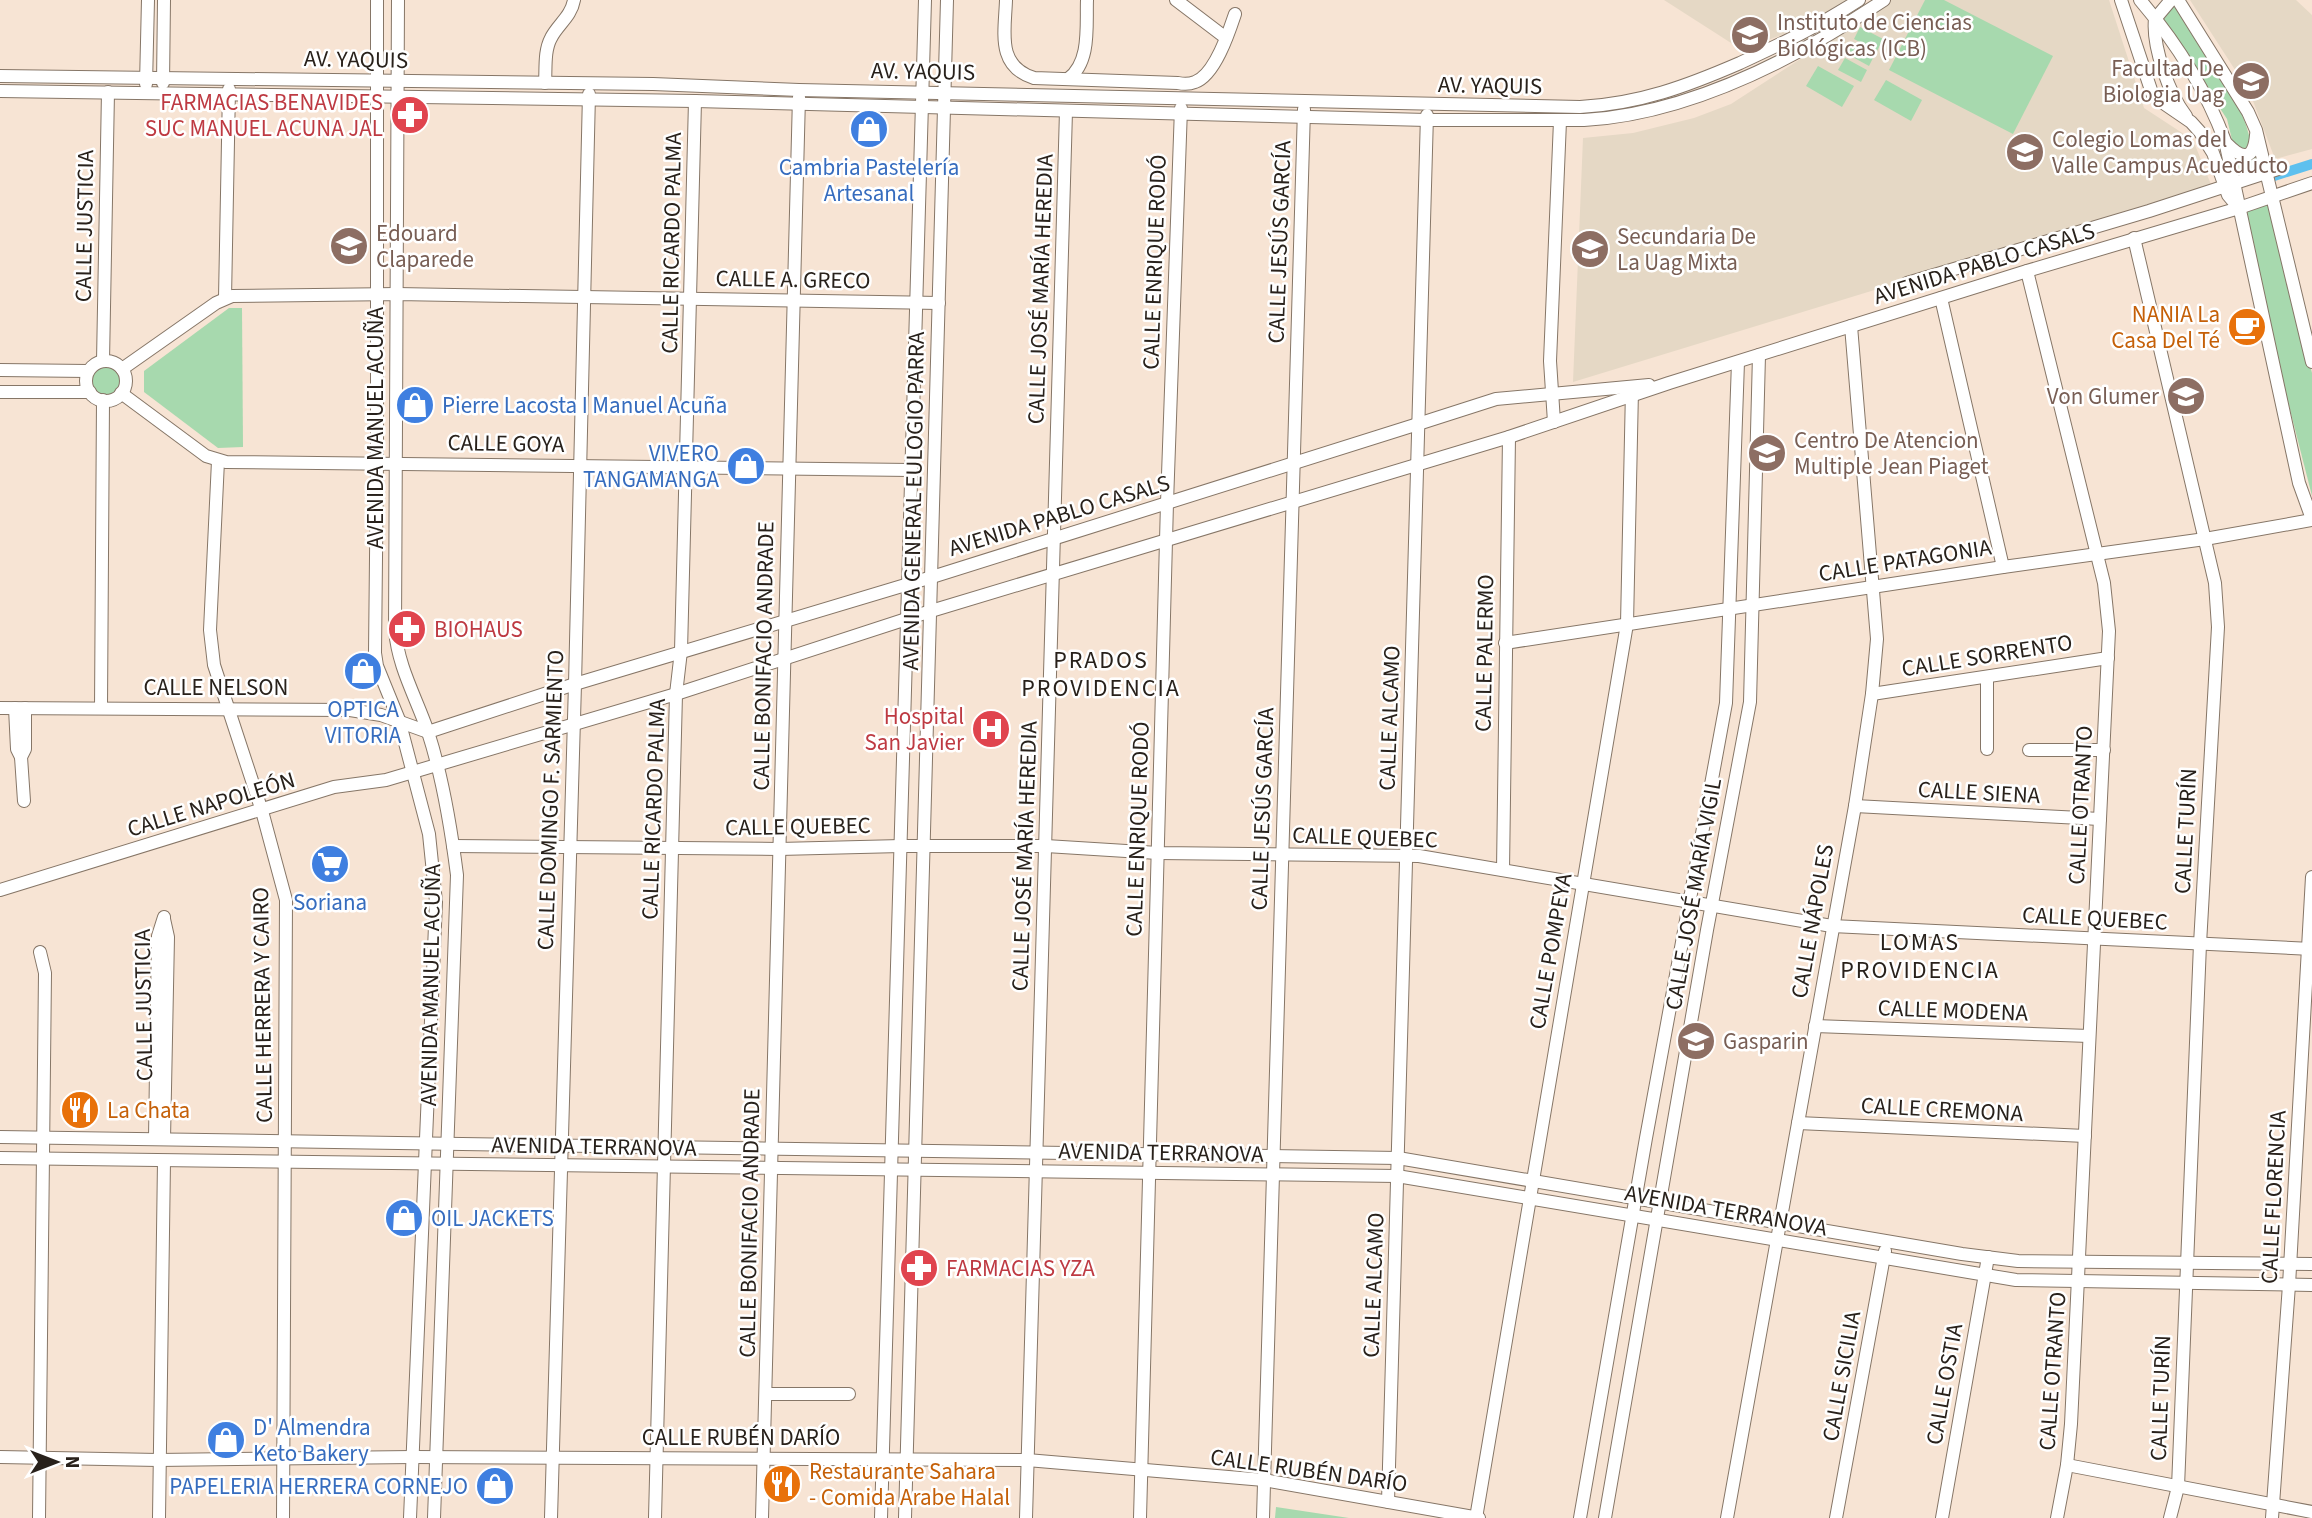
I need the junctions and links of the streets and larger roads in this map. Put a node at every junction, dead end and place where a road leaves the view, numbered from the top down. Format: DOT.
graph roads {
  1 [pos="148,0"];
  2 [pos="164,0"];
  3 [pos="377,0"];
  4 [pos="398,0"];
  5 [pos="574,0"];
  6 [pos="925,0"];
  7 [pos="947,0"];
  8 [pos="1006,0"];
  9 [pos="1087,0"];
  10 [pos="1176,0"];
  11 [pos="1859,0"];
  12 [pos="1884,0"];
  13 [pos="2121,0"];
  14 [pos="2140,0"];
  15 [pos="2172,0"];
  16 [pos="2178,0"];
  17 [pos="1235,14"];
  18 [pos="2155,19"];
  19 [pos="1805,33"];
  20 [pos="1226,38"];
  21 [pos="1810,46"];
  22 [pos="1084,56"];
  23 [pos="0,76"];
  24 [pos="146,78"];
  25 [pos="163,78"];
  26 [pos="229,79"];
  27 [pos="1068,79"];
  28 [pos="376,80"];
  29 [pos="1104,80"];
  30 [pos="397,81"];
  31 [pos="545,83"];
  32 [pos="589,83"];
  33 [pos="799,90"];
  34 [pos="0,91"];
  35 [pos="108,92"];
  36 [pos="922,92"];
  37 [pos="944,93"];
  38 [pos="146,94"];
  39 [pos="162,94"];
  40 [pos="229,95"];
  41 [pos="376,97"];
  42 [pos="397,97"];
  43 [pos="1181,99"];
  44 [pos="589,100"];
  45 [pos="695,102"];
  46 [pos="1304,102"];
  47 [pos="1427,104"];
  48 [pos="799,105"];
  49 [pos="922,108"];
  50 [pos="944,108"];
  51 [pos="1066,111"];
  52 [pos="1180,114"];
  53 [pos="1304,117"];
  54 [pos="1427,120"];
  55 [pos="1560,121"];
  56 [pos="2192,122"];
  57 [pos="2256,130"];
  58 [pos="2225,141"];
  59 [pos="2274,170"];
  60 [pos="2312,183"];
  61 [pos="2230,185"];
  62 [pos="2273,196"];
  63 [pos="2239,208"];
  64 [pos="2134,238"];
  65 [pos="2027,271"];
  66 [pos="1907,283"];
  67 [pos="377,294"];
  68 [pos="397,294"];
  69 [pos="585,297"];
  70 [pos="225,298"];
  71 [pos="690,298"];
  72 [pos="1941,298"];
  73 [pos="794,300"];
  74 [pos="916,302"];
  75 [pos="939,303"];
  76 [pos="1851,326"];
  77 [pos="1759,355"];
  78 [pos="103,361"];
  79 [pos="1738,362"];
  80 [pos="2312,362"];
  81 [pos="122,369"];
  82 [pos="0,370"];
  83 [pos="88,371"];
  84 [pos="0,392"];
  85 [pos="90,392"];
  86 [pos="1632,392"];
  87 [pos="121,393"];
  88 [pos="1551,394"];
  89 [pos="103,400"];
  90 [pos="1554,422"];
  91 [pos="1418,424"];
  92 [pos="1509,437"];
  93 [pos="218,461"];
  94 [pos="377,463"];
  95 [pos="397,463"];
  96 [pos="1292,464"];
  97 [pos="580,465"];
  98 [pos="1417,465"];
  99 [pos="686,467"];
  100 [pos="789,468"];
  101 [pos="911,470"];
  102 [pos="1291,502"];
  103 [pos="1167,503"];
  104 [pos="2312,519"];
  105 [pos="1054,538"];
  106 [pos="2205,539"];
  107 [pos="1166,540"];
  108 [pos="2096,553"];
  109 [pos="2003,567"];
  110 [pos="1054,574"];
  111 [pos="932,577"];
  112 [pos="908,584"];
  113 [pos="1874,586"];
  114 [pos="1752,604"];
  115 [pos="1731,608"];
  116 [pos="931,611"];
  117 [pos="907,619"];
  118 [pos="785,621"];
  119 [pos="1627,624"];
  120 [pos="1505,643"];
  121 [pos="681,651"];
  122 [pos="784,657"];
  123 [pos="2108,658"];
  124 [pos="1987,677"];
  125 [pos="575,684"];
  126 [pos="677,694"];
  127 [pos="1872,694"];
  128 [pos="0,708"];
  129 [pos="20,708"];
  130 [pos="101,708"];
  131 [pos="228,708"];
  132 [pos="399,720"];
  133 [pos="574,724"];
  134 [pos="428,732"];
  135 [pos="1987,749"];
  136 [pos="2029,750"];
  137 [pos="2104,750"];
  138 [pos="437,765"];
  139 [pos="413,772"];
  140 [pos="24,801"];
  141 [pos="1855,806"];
  142 [pos="262,811"];
  143 [pos="2100,820"];
  144 [pos="453,846"];
  145 [pos="901,846"];
  146 [pos="925,846"];
  147 [pos="1046,846"];
  148 [pos="570,847"];
  149 [pos="673,848"];
  150 [pos="779,849"];
  151 [pos="1158,853"];
  152 [pos="1282,855"];
  153 [pos="1405,856"];
  154 [pos="1503,870"];
  155 [pos="2312,877"];
  156 [pos="1583,884"];
  157 [pos="0,890"];
  158 [pos="1690,902"];
  159 [pos="1711,905"];
  160 [pos="1832,926"];
  161 [pos="2094,939"];
  162 [pos="2200,944"];
  163 [pos="2310,949"];
  164 [pos="1815,1026"];
  165 [pos="2090,1036"];
  166 [pos="161,1060"];
  167 [pos="1798,1123"];
  168 [pos="2085,1136"];
  169 [pos="0,1137"];
  170 [pos="39,1137"];
  171 [pos="159,1139"];
  172 [pos="285,1141"];
  173 [pos="426,1143"];
  174 [pos="447,1143"];
  175 [pos="561,1145"];
  176 [pos="664,1147"];
  177 [pos="772,1148"];
  178 [pos="891,1150"];
  179 [pos="915,1151"];
  180 [pos="1036,1152"];
  181 [pos="1149,1154"];
  182 [pos="1273,1156"];
  183 [pos="0,1158"];
  184 [pos="38,1158"];
  185 [pos="1398,1158"];
  186 [pos="164,1161"];
  187 [pos="285,1163"];
  188 [pos="425,1165"];
  189 [pos="446,1165"];
  190 [pos="561,1166"];
  191 [pos="663,1168"];
  192 [pos="771,1169"];
  193 [pos="891,1170"];
  194 [pos="915,1170"];
  195 [pos="1035,1171"];
  196 [pos="1149,1173"];
  197 [pos="1273,1174"];
  198 [pos="1397,1176"];
  199 [pos="1533,1180"];
  200 [pos="1530,1198"];
  201 [pos="1637,1198"];
  202 [pos="1660,1202"];
  203 [pos="1633,1216"];
  204 [pos="1657,1219"];
  205 [pos="1781,1222"];
  206 [pos="1778,1240"];
  207 [pos="1887,1241"];
  208 [pos="1988,1257"];
  209 [pos="1883,1259"];
  210 [pos="2080,1261"];
  211 [pos="2187,1262"];
  212 [pos="2290,1263"];
  213 [pos="2312,1264"];
  214 [pos="1984,1276"];
  215 [pos="2079,1281"];
  216 [pos="2186,1283"];
  217 [pos="2289,1285"];
  218 [pos="2312,1285"];
  219 [pos="766,1394"];
  220 [pos="849,1394"];
  221 [pos="0,1457"];
  222 [pos="39,1457"];
  223 [pos="413,1457"];
  224 [pos="552,1457"];
  225 [pos="436,1458"];
  226 [pos="657,1458"];
  227 [pos="764,1458"];
  228 [pos="284,1459"];
  229 [pos="158,1460"];
  230 [pos="882,1460"];
  231 [pos="906,1460"];
  232 [pos="1027,1460"];
  233 [pos="2067,1465"];
  234 [pos="1142,1470"];
  235 [pos="1264,1480"];
  236 [pos="2178,1487"];
  237 [pos="1388,1502"];
  238 [pos="2273,1512"];
  239 [pos="2312,1512"];
  240 [pos="39,1518"];
  241 [pos="159,1518"];
  242 [pos="283,1518"];
  243 [pos="410,1518"];
  244 [pos="434,1518"];
  245 [pos="551,1518"];
  246 [pos="655,1518"];
  247 [pos="762,1518"];
  248 [pos="881,1518"];
  249 [pos="905,1518"];
  250 [pos="1026,1518"];
  251 [pos="1140,1518"];
  252 [pos="1263,1518"];
  253 [pos="1477,1518"];
  254 [pos="1580,1518"];
  255 [pos="1605,1518"];
  256 [pos="1727,1518"];
  257 [pos="1836,1518"];
  258 [pos="1942,1518"];
  259 [pos="2057,1518"];
  260 [pos="2170,1518"];
  1 -- 24 [label="street"];
  2 -- 25 [label="street"];
  3 -- 28 [label="street, AVENIDA MANUEL ACUÑA"];
  4 -- 30 [label="street, AVENIDA MANUEL ACUÑA"];
  5 -- 31 [label="street"];
  6 -- 36 [label="street, AVENIDA GENERAL EULOGIO PARRA"];
  7 -- 37 [label="street, AVENIDA GENERAL EULOGIO PARRA"];
  8 -- 27 [label="street"];
  9 -- 22 [label="street"];
  10 -- 20 [label="street"];
  11 -- 19 [label="street, AV. YAQUIS"];
  12 -- 21 [label="street, AV. YAQUIS"];
  13 -- 56 [label="street"];
  14 -- 18 [label="street"];
  15 -- 18 [label="street"];
  16 -- 57 [label="street"];
  17 -- 20 [label="street"];
  18 -- 56 [label="street"];
  18 -- 58 [label="street"];
  19 -- 21 [label="street"];
  19 -- 47 [label="street, AV. YAQUIS"];
  20 -- 29 [label="street"];
  21 -- 55 [label="street, AV. YAQUIS"];
  22 -- 27 [label="street"];
  22 -- 29 [label="street"];
  23 -- 24 [label="street"];
  24 -- 25 [label="street, AV. YAQUIS"];
  24 -- 38 [label="street"];
  25 -- 26 [label="street, AV. YAQUIS"];
  25 -- 39 [label="street"];
  26 -- 28 [label="street, AV. YAQUIS"];
  26 -- 40 [label="street"];
  27 -- 29 [label="street"];
  28 -- 30 [label="street, AV. YAQUIS"];
  28 -- 41 [label="street, AVENIDA MANUEL ACUÑA"];
  30 -- 31 [label="street, AV. YAQUIS"];
  30 -- 42 [label="street, AVENIDA MANUEL ACUÑA"];
  31 -- 32 [label="street, AV. YAQUIS"];
  32 -- 33 [label="street, AV. YAQUIS"];
  32 -- 44 [label="street, CALLE DOMINGO F. SARMIENTO"];
  33 -- 36 [label="street, AV. YAQUIS"];
  33 -- 48 [label="street, CALLE BONIFACIO ANDRADE"];
  34 -- 35 [label="street, AV. YAQUIS"];
  35 -- 38 [label="street, AV. YAQUIS"];
  35 -- 78 [label="street, CALLE JUSTICIA"];
  36 -- 37 [label="street, AV. YAQUIS"];
  36 -- 49 [label="street, AVENIDA GENERAL EULOGIO PARRA"];
  37 -- 43 [label="street, AV. YAQUIS"];
  37 -- 50 [label="street, AVENIDA GENERAL EULOGIO PARRA"];
  38 -- 39 [label="street, AV. YAQUIS"];
  39 -- 40 [label="street, AV. YAQUIS"];
  40 -- 41 [label="street, AV. YAQUIS"];
  40 -- 70 [label="street"];
  41 -- 42 [label="street, AV. YAQUIS"];
  41 -- 67 [label="street, AVENIDA MANUEL ACUÑA"];
  42 -- 44 [label="street, AV. YAQUIS"];
  42 -- 68 [label="street, AVENIDA MANUEL ACUÑA"];
  43 -- 46 [label="street, AV. YAQUIS"];
  43 -- 52 [label="street, CALLE ENRIQUE RODÓ"];
  44 -- 45 [label="street, AV. YAQUIS"];
  44 -- 69 [label="street, CALLE DOMINGO F. SARMIENTO"];
  45 -- 48 [label="street, AV. YAQUIS"];
  45 -- 71 [label="street, CALLE RICARDO PALMA"];
  46 -- 47 [label="street, AV. YAQUIS"];
  46 -- 53 [label="street, CALLE JESÚS GARCÍA"];
  47 -- 54 [label="street, CALLE ALCAMO"];
  48 -- 49 [label="street, AV. YAQUIS"];
  48 -- 73 [label="street, CALLE BONIFACIO ANDRADE"];
  49 -- 50 [label="street, AV. YAQUIS"];
  49 -- 74 [label="street, AVENIDA GENERAL EULOGIO PARRA"];
  50 -- 51 [label="street, AV. YAQUIS"];
  50 -- 75 [label="street, AVENIDA GENERAL EULOGIO PARRA"];
  51 -- 52 [label="street, AV. YAQUIS"];
  51 -- 105 [label="street, CALLE JOSÉ MARÍA HEREDIA"];
  52 -- 53 [label="street, AV. YAQUIS"];
  52 -- 103 [label="street, CALLE ENRIQUE RODÓ"];
  53 -- 54 [label="street, AV. YAQUIS"];
  53 -- 96 [label="street, CALLE JESÚS GARCÍA"];
  54 -- 55 [label="street, AV. YAQUIS"];
  54 -- 91 [label="street, CALLE ALCAMO"];
  55 -- 88 [label="street"];
  56 -- 61 [label="street"];
  57 -- 58 [label="street"];
  57 -- 59 [label="street"];
  58 -- 61 [label="street"];
  59 -- 61 [label="street"];
  59 -- 62 [label="street"];
  60 -- 62 [label="street, AVENIDA PABLO CASALS"];
  61 -- 63 [label="street"];
  61 -- 66 [label="street"];
  62 -- 63 [label="street, AVENIDA PABLO CASALS"];
  62 -- 80 [label="street"];
  63 -- 64 [label="street, AVENIDA PABLO CASALS"];
  63 -- 104 [label="street"];
  64 -- 65 [label="street, AVENIDA PABLO CASALS"];
  64 -- 106 [label="street, CALLE TURÍN"];
  65 -- 72 [label="street, AVENIDA PABLO CASALS"];
  65 -- 108 [label="street, CALLE OTRANTO"];
  67 -- 68 [label="street, CALLE A. GRECO"];
  67 -- 70 [label="street, CALLE A. GRECO"];
  67 -- 94 [label="street, AVENIDA MANUEL ACUÑA"];
  68 -- 69 [label="street, CALLE A. GRECO"];
  68 -- 95 [label="street, AVENIDA MANUEL ACUÑA"];
  69 -- 71 [label="street, CALLE A. GRECO"];
  69 -- 97 [label="street, CALLE DOMINGO F. SARMIENTO"];
  70 -- 81 [label="street, CALLE A. GRECO"];
  71 -- 73 [label="street, CALLE A. GRECO"];
  71 -- 99 [label="street, CALLE RICARDO PALMA"];
  72 -- 76 [label="street, AVENIDA PABLO CASALS"];
  72 -- 109 [label="street"];
  73 -- 74 [label="street, CALLE A. GRECO"];
  73 -- 100 [label="street, CALLE BONIFACIO ANDRADE"];
  74 -- 75 [label="street, CALLE A. GRECO"];
  74 -- 101 [label="street, AVENIDA GENERAL EULOGIO PARRA"];
  75 -- 111 [label="street, AVENIDA GENERAL EULOGIO PARRA"];
  76 -- 77 [label="street, AVENIDA PABLO CASALS"];
  76 -- 113 [label="street, CALLE NÁPOLES"];
  77 -- 79 [label="street, AVENIDA PABLO CASALS"];
  77 -- 114 [label="street, CALLE JOSÉ MARÍA VIGIL"];
  78 -- 81 [label="street"];
  78 -- 83 [label="street"];
  79 -- 86 [label="street, AVENIDA PABLO CASALS"];
  79 -- 115 [label="street, CALLE JOSÉ MARÍA VIGIL"];
  81 -- 87 [label="street"];
  82 -- 83 [label="street"];
  83 -- 85 [label="street"];
  84 -- 85 [label="street"];
  85 -- 89 [label="street"];
  86 -- 88 [label="street, AVENIDA PABLO CASALS"];
  86 -- 90 [label="street, AVENIDA PABLO CASALS"];
  86 -- 119 [label="street, CALLE POMPEYA"];
  87 -- 89 [label="street"];
  87 -- 93 [label="street"];
  88 -- 90 [label="street"];
  88 -- 91 [label="street, AVENIDA PABLO CASALS"];
  89 -- 130 [label="street"];
  90 -- 92 [label="street, AVENIDA PABLO CASALS"];
  91 -- 96 [label="street, AVENIDA PABLO CASALS"];
  91 -- 98 [label="street, CALLE ALCAMO"];
  92 -- 98 [label="street, AVENIDA PABLO CASALS"];
  92 -- 120 [label="street, CALLE PALERMO"];
  93 -- 94 [label="street, CALLE GOYA"];
  93 -- 131 [label="street, CALLE HERRERA Y CAIRO"];
  94 -- 95 [label="street, CALLE GOYA"];
  94 -- 132 [label="street, AVENIDA MANUEL ACUÑA"];
  95 -- 97 [label="street, CALLE GOYA"];
  95 -- 134 [label="street, AVENIDA MANUEL ACUÑA"];
  96 -- 102 [label="street, CALLE JESÚS GARCÍA"];
  96 -- 103 [label="street, AVENIDA PABLO CASALS"];
  97 -- 99 [label="street, CALLE GOYA"];
  97 -- 125 [label="street, CALLE DOMINGO F. SARMIENTO"];
  98 -- 102 [label="street, AVENIDA PABLO CASALS"];
  98 -- 153 [label="street, CALLE ALCAMO"];
  99 -- 100 [label="street, CALLE GOYA"];
  99 -- 121 [label="street, CALLE RICARDO PALMA"];
  100 -- 101 [label="street, CALLE GOYA"];
  100 -- 118 [label="street, CALLE BONIFACIO ANDRADE"];
  101 -- 112 [label="street, AVENIDA GENERAL EULOGIO PARRA"];
  102 -- 107 [label="street, AVENIDA PABLO CASALS"];
  102 -- 152 [label="street, CALLE JESÚS GARCÍA"];
  103 -- 105 [label="street, AVENIDA PABLO CASALS"];
  103 -- 107 [label="street, CALLE ENRIQUE RODÓ"];
  104 -- 106 [label="street, CALLE PATAGONIA"];
  105 -- 110 [label="street, CALLE JOSÉ MARÍA HEREDIA"];
  105 -- 111 [label="street, AVENIDA PABLO CASALS"];
  106 -- 108 [label="street, CALLE PATAGONIA"];
  106 -- 162 [label="street, CALLE TURÍN"];
  107 -- 110 [label="street, AVENIDA PABLO CASALS"];
  107 -- 151 [label="street, CALLE ENRIQUE RODÓ"];
  108 -- 109 [label="street, CALLE PATAGONIA"];
  108 -- 123 [label="street, CALLE OTRANTO"];
  109 -- 113 [label="street, CALLE PATAGONIA"];
  110 -- 116 [label="street, AVENIDA PABLO CASALS"];
  110 -- 147 [label="street, CALLE JOSÉ MARÍA HEREDIA"];
  111 -- 112 [label="street, AVENIDA PABLO CASALS"];
  111 -- 116 [label="street, AVENIDA GENERAL EULOGIO PARRA"];
  112 -- 117 [label="street, AVENIDA GENERAL EULOGIO PARRA"];
  112 -- 118 [label="street, AVENIDA PABLO CASALS"];
  113 -- 114 [label="street, CALLE PATAGONIA"];
  113 -- 127 [label="street, CALLE NÁPOLES"];
  114 -- 115 [label="street, CALLE PATAGONIA"];
  114 -- 159 [label="street, CALLE JOSÉ MARÍA VIGIL"];
  115 -- 119 [label="street, CALLE PATAGONIA"];
  115 -- 158 [label="street, CALLE JOSÉ MARÍA VIGIL"];
  116 -- 117 [label="street, AVENIDA PABLO CASALS"];
  116 -- 146 [label="street, AVENIDA GENERAL EULOGIO PARRA"];
  117 -- 122 [label="street, AVENIDA PABLO CASALS"];
  117 -- 145 [label="street, AVENIDA GENERAL EULOGIO PARRA"];
  118 -- 121 [label="street, AVENIDA PABLO CASALS"];
  118 -- 122 [label="street, CALLE BONIFACIO ANDRADE"];
  119 -- 120 [label="street, CALLE PATAGONIA"];
  119 -- 156 [label="street, CALLE POMPEYA"];
  120 -- 154 [label="street, CALLE PALERMO"];
  121 -- 125 [label="street, AVENIDA PABLO CASALS"];
  121 -- 126 [label="street, CALLE RICARDO PALMA"];
  122 -- 126 [label="street, AVENIDA PABLO CASALS"];
  122 -- 150 [label="street, CALLE BONIFACIO ANDRADE"];
  123 -- 124 [label="street, CALLE SORRENTO"];
  123 -- 137 [label="street, CALLE OTRANTO"];
  124 -- 127 [label="street, CALLE SORRENTO"];
  124 -- 135 [label="street"];
  125 -- 133 [label="street, CALLE DOMINGO F. SARMIENTO"];
  125 -- 134 [label="street, AVENIDA PABLO CASALS"];
  126 -- 133 [label="street, AVENIDA PABLO CASALS"];
  126 -- 149 [label="street, CALLE RICARDO PALMA"];
  127 -- 141 [label="street, CALLE NÁPOLES"];
  128 -- 129 [label="street, CALLE NELSON"];
  129 -- 130 [label="street, CALLE NELSON"];
  129 -- 140 [label="street"];
  130 -- 131 [label="street, CALLE NELSON"];
  131 -- 132 [label="street, CALLE NELSON"];
  131 -- 142 [label="street, CALLE HERRERA Y CAIRO"];
  132 -- 134 [label="street, CALLE NELSON"];
  132 -- 139 [label="street, AVENIDA MANUEL ACUÑA"];
  133 -- 138 [label="street, AVENIDA PABLO CASALS"];
  133 -- 148 [label="street, CALLE DOMINGO F. SARMIENTO"];
  134 -- 138 [label="street, AVENIDA MANUEL ACUÑA"];
  136 -- 137 [label="street"];
  137 -- 143 [label="street, CALLE OTRANTO"];
  138 -- 139 [label="street, CALLE NAPOLEÓN"];
  138 -- 144 [label="street, AVENIDA MANUEL ACUÑA"];
  139 -- 142 [label="street, CALLE NAPOLEÓN"];
  139 -- 173 [label="street, AVENIDA MANUEL ACUÑA"];
  141 -- 143 [label="street, CALLE SIENA"];
  141 -- 160 [label="street, CALLE NÁPOLES"];
  142 -- 157 [label="street, CALLE NAPOLEÓN"];
  142 -- 172 [label="street, CALLE HERRERA Y CAIRO"];
  143 -- 161 [label="street, CALLE OTRANTO"];
  144 -- 148 [label="street, CALLE QUEBEC"];
  144 -- 174 [label="street, AVENIDA MANUEL ACUÑA"];
  145 -- 146 [label="street, CALLE QUEBEC"];
  145 -- 150 [label="street, CALLE QUEBEC"];
  145 -- 178 [label="street, AVENIDA GENERAL EULOGIO PARRA"];
  146 -- 147 [label="street, CALLE QUEBEC"];
  146 -- 179 [label="street, AVENIDA GENERAL EULOGIO PARRA"];
  147 -- 151 [label="street, CALLE QUEBEC"];
  147 -- 180 [label="street, CALLE JOSÉ MARÍA HEREDIA"];
  148 -- 149 [label="street, CALLE QUEBEC"];
  148 -- 175 [label="street, CALLE DOMINGO F. SARMIENTO"];
  149 -- 150 [label="street, CALLE QUEBEC"];
  149 -- 176 [label="street, CALLE RICARDO PALMA"];
  150 -- 177 [label="street, CALLE BONIFACIO ANDRADE"];
  151 -- 152 [label="street, CALLE QUEBEC"];
  151 -- 181 [label="street, CALLE ENRIQUE RODÓ"];
  152 -- 153 [label="street, CALLE QUEBEC"];
  152 -- 182 [label="street, CALLE JESÚS GARCÍA"];
  153 -- 154 [label="street, CALLE QUEBEC"];
  153 -- 185 [label="street, CALLE ALCAMO"];
  154 -- 156 [label="street, CALLE QUEBEC"];
  155 -- 163 [label="street, CALLE FLORENCIA"];
  156 -- 158 [label="street, CALLE QUEBEC"];
  156 -- 199 [label="street, CALLE POMPEYA"];
  158 -- 159 [label="street, CALLE QUEBEC"];
  158 -- 201 [label="street, CALLE JOSÉ MARÍA VIGIL"];
  159 -- 160 [label="street, CALLE QUEBEC"];
  159 -- 202 [label="street, CALLE JOSÉ MARÍA VIGIL"];
  160 -- 161 [label="street, CALLE QUEBEC"];
  160 -- 164 [label="street, CALLE NÁPOLES"];
  161 -- 162 [label="street, CALLE QUEBEC"];
  161 -- 165 [label="street, CALLE OTRANTO"];
  162 -- 163 [label="street, CALLE QUEBEC"];
  162 -- 211 [label="street, CALLE TURÍN"];
  163 -- 212 [label="street, CALLE FLORENCIA"];
  164 -- 165 [label="street, CALLE MODENA"];
  164 -- 167 [label="street, CALLE NÁPOLES"];
  165 -- 168 [label="street, CALLE OTRANTO"];
  166 -- 166 [label="street, CALLE JUSTICIA"];
  166 -- 171 [label="street, CALLE JUSTICIA"];
  167 -- 168 [label="street, CALLE CREMONA"];
  167 -- 205 [label="street, CALLE NÁPOLES"];
  168 -- 210 [label="street, CALLE OTRANTO"];
  169 -- 170 [label="street, AVENIDA TERRANOVA"];
  170 -- 170 [label="street"];
  170 -- 171 [label="street, AVENIDA TERRANOVA"];
  170 -- 184 [label="street"];
  171 -- 172 [label="street, AVENIDA TERRANOVA"];
  172 -- 173 [label="street, AVENIDA TERRANOVA"];
  172 -- 187 [label="street, CALLE HERRERA Y CAIRO"];
  173 -- 174 [label="street, AVENIDA TERRANOVA"];
  173 -- 188 [label="street, AVENIDA MANUEL ACUÑA"];
  174 -- 175 [label="street, AVENIDA TERRANOVA"];
  174 -- 189 [label="street, AVENIDA MANUEL ACUÑA"];
  175 -- 176 [label="street, AVENIDA TERRANOVA"];
  175 -- 190 [label="street, CALLE DOMINGO F. SARMIENTO"];
  176 -- 177 [label="street, AVENIDA TERRANOVA"];
  176 -- 191 [label="street, CALLE RICARDO PALMA"];
  177 -- 178 [label="street, AVENIDA TERRANOVA"];
  177 -- 192 [label="street, CALLE BONIFACIO ANDRADE"];
  178 -- 179 [label="street, AVENIDA TERRANOVA"];
  178 -- 193 [label="street, AVENIDA GENERAL EULOGIO PARRA"];
  179 -- 180 [label="street, AVENIDA TERRANOVA"];
  179 -- 194 [label="street, AVENIDA GENERAL EULOGIO PARRA"];
  180 -- 181 [label="street, AVENIDA TERRANOVA"];
  180 -- 195 [label="street, CALLE JOSÉ MARÍA HEREDIA"];
  181 -- 182 [label="street, AVENIDA TERRANOVA"];
  181 -- 196 [label="street, CALLE ENRIQUE RODÓ"];
  182 -- 185 [label="street, AVENIDA TERRANOVA"];
  182 -- 197 [label="street, CALLE JESÚS GARCÍA"];
  183 -- 184 [label="street, AVENIDA TERRANOVA"];
  184 -- 186 [label="street, AVENIDA TERRANOVA"];
  184 -- 222 [label="street"];
  185 -- 198 [label="street, CALLE ALCAMO"];
  185 -- 199 [label="street, AVENIDA TERRANOVA"];
  186 -- 187 [label="street, AVENIDA TERRANOVA"];
  186 -- 229 [label="street"];
  187 -- 188 [label="street, AVENIDA TERRANOVA"];
  187 -- 228 [label="street, CALLE HERRERA Y CAIRO"];
  188 -- 189 [label="street, AVENIDA TERRANOVA"];
  188 -- 223 [label="street, AVENIDA MANUEL ACUÑA"];
  189 -- 190 [label="street, AVENIDA TERRANOVA"];
  189 -- 225 [label="street, AVENIDA MANUEL ACUÑA"];
  190 -- 191 [label="street, AVENIDA TERRANOVA"];
  190 -- 224 [label="street, CALLE DOMINGO F. SARMIENTO"];
  191 -- 192 [label="street, AVENIDA TERRANOVA"];
  191 -- 226 [label="street, CALLE RICARDO PALMA"];
  192 -- 193 [label="street, AVENIDA TERRANOVA"];
  192 -- 219 [label="street, CALLE BONIFACIO ANDRADE"];
  193 -- 194 [label="street, AVENIDA TERRANOVA"];
  193 -- 230 [label="street, AVENIDA GENERAL EULOGIO PARRA"];
  194 -- 195 [label="street, AVENIDA TERRANOVA"];
  194 -- 231 [label="street, AVENIDA GENERAL EULOGIO PARRA"];
  195 -- 196 [label="street, AVENIDA TERRANOVA"];
  195 -- 232 [label="street, CALLE JOSÉ MARÍA HEREDIA"];
  196 -- 197 [label="street, AVENIDA TERRANOVA"];
  196 -- 234 [label="street, CALLE ENRIQUE RODÓ"];
  197 -- 198 [label="street, AVENIDA TERRANOVA"];
  197 -- 235 [label="street, CALLE JESÚS GARCÍA"];
  198 -- 200 [label="street, AVENIDA TERRANOVA"];
  198 -- 237 [label="street, CALLE ALCAMO"];
  199 -- 200 [label="street, CALLE POMPEYA"];
  199 -- 201 [label="street, AVENIDA TERRANOVA"];
  200 -- 203 [label="street, AVENIDA TERRANOVA"];
  200 -- 253 [label="street, CALLE POMPEYA"];
  201 -- 202 [label="street, AVENIDA TERRANOVA"];
  201 -- 203 [label="street, CALLE JOSÉ MARÍA VIGIL"];
  202 -- 204 [label="street, CALLE JOSÉ MARÍA VIGIL"];
  202 -- 205 [label="street, AVENIDA TERRANOVA"];
  203 -- 204 [label="street, AVENIDA TERRANOVA"];
  203 -- 254 [label="street, CALLE JOSÉ MARÍA VIGIL"];
  204 -- 206 [label="street, AVENIDA TERRANOVA"];
  204 -- 255 [label="street, CALLE JOSÉ MARÍA VIGIL"];
  205 -- 206 [label="street, CALLE NÁPOLES"];
  205 -- 207 [label="street, AVENIDA TERRANOVA"];
  206 -- 209 [label="street, AVENIDA TERRANOVA"];
  206 -- 256 [label="street, CALLE NÁPOLES"];
  207 -- 208 [label="street, AVENIDA TERRANOVA"];
  207 -- 209 [label="street, CALLE SICILIA"];
  208 -- 210 [label="street, AVENIDA TERRANOVA"];
  208 -- 214 [label="street, CALLE OSTIA"];
  209 -- 214 [label="street, AVENIDA TERRANOVA"];
  209 -- 257 [label="street, CALLE SICILIA"];
  210 -- 211 [label="street, AVENIDA TERRANOVA"];
  210 -- 215 [label="street, CALLE OTRANTO"];
  211 -- 212 [label="street, AVENIDA TERRANOVA"];
  211 -- 216 [label="street, CALLE TURÍN"];
  212 -- 213 [label="street, AVENIDA TERRANOVA"];
  212 -- 217 [label="street, CALLE FLORENCIA"];
  214 -- 215 [label="street, AVENIDA TERRANOVA"];
  214 -- 258 [label="street, CALLE OSTIA"];
  215 -- 216 [label="street, AVENIDA TERRANOVA"];
  215 -- 233 [label="street, CALLE OTRANTO"];
  216 -- 217 [label="street, AVENIDA TERRANOVA"];
  216 -- 236 [label="street, CALLE TURÍN"];
  217 -- 218 [label="street, AVENIDA TERRANOVA"];
  217 -- 238 [label="street, CALLE FLORENCIA"];
  219 -- 220 [label="street"];
  219 -- 227 [label="street, CALLE BONIFACIO ANDRADE"];
  221 -- 222 [label="street, CALLE RUBÉN DARÍO"];
  222 -- 229 [label="street, CALLE RUBÉN DARÍO"];
  222 -- 240 [label="street"];
  223 -- 225 [label="street, CALLE RUBÉN DARÍO"];
  223 -- 228 [label="street, CALLE RUBÉN DARÍO"];
  223 -- 243 [label="street, AVENIDA MANUEL ACUÑA"];
  224 -- 225 [label="street, CALLE RUBÉN DARÍO"];
  224 -- 226 [label="street, CALLE RUBÉN DARÍO"];
  224 -- 245 [label="street, CALLE DOMINGO F. SARMIENTO"];
  225 -- 244 [label="street, AVENIDA MANUEL ACUÑA"];
  226 -- 227 [label="street, CALLE RUBÉN DARÍO"];
  226 -- 246 [label="street, CALLE RICARDO PALMA"];
  227 -- 230 [label="street, CALLE RUBÉN DARÍO"];
  227 -- 247 [label="street, CALLE BONIFACIO ANDRADE"];
  228 -- 229 [label="street, CALLE RUBÉN DARÍO"];
  228 -- 242 [label="street, CALLE HERRERA Y CAIRO"];
  229 -- 241 [label="street"];
  230 -- 231 [label="street, CALLE RUBÉN DARÍO"];
  230 -- 248 [label="street, AVENIDA GENERAL EULOGIO PARRA"];
  231 -- 232 [label="street, CALLE RUBÉN DARÍO"];
  231 -- 249 [label="street, AVENIDA GENERAL EULOGIO PARRA"];
  232 -- 234 [label="street, CALLE RUBÉN DARÍO"];
  232 -- 250 [label="street, CALLE JOSÉ MARÍA HEREDIA"];
  233 -- 236 [label="street"];
  233 -- 259 [label="street, CALLE OTRANTO"];
  234 -- 235 [label="street, CALLE RUBÉN DARÍO"];
  234 -- 251 [label="street, CALLE ENRIQUE RODÓ"];
  235 -- 237 [label="street, CALLE RUBÉN DARÍO"];
  235 -- 252 [label="street, CALLE JESÚS GARCÍA"];
  236 -- 238 [label="street"];
  236 -- 260 [label="street, CALLE TURÍN"];
  237 -- 253 [label="street, CALLE RUBÉN DARÍO"];
  238 -- 239 [label="street"];
}
